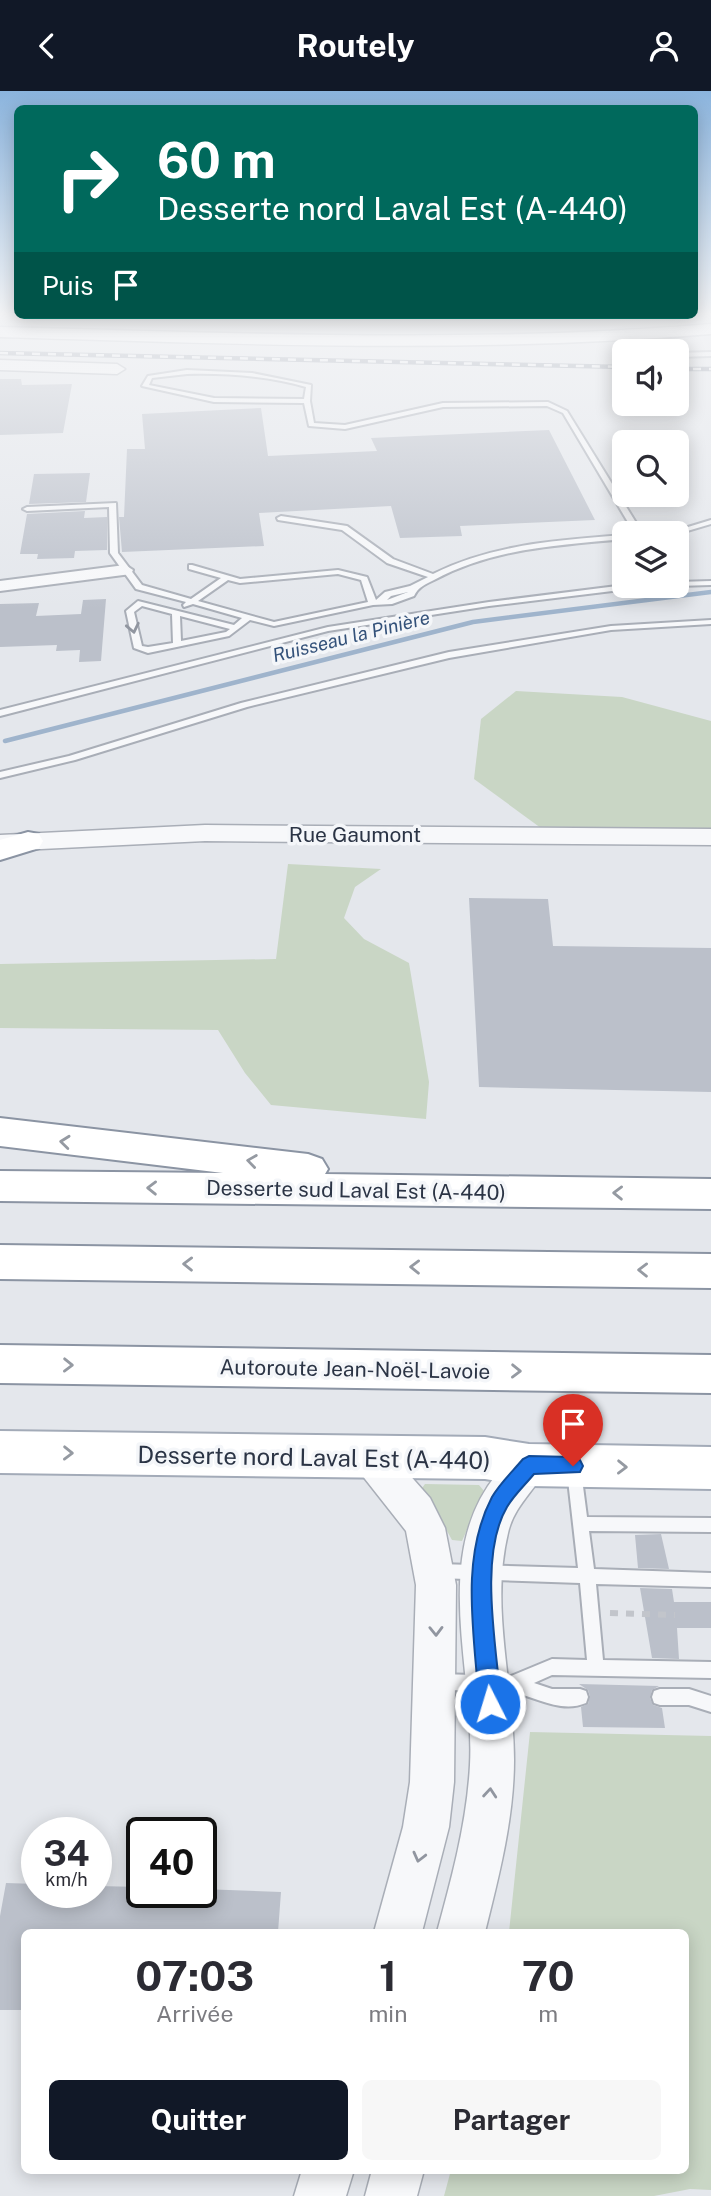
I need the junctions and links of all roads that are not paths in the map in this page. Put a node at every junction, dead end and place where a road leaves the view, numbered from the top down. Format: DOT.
graph roads {
  1 [pos="309,412"];
  2 [pos="411,412"];
  3 [pos="565,412"];
  4 [pos="27,509"];
  5 [pos="281,518"];
  6 [pos="631,521"];
  7 [pos="711,522"];
  8 [pos="689,528"];
  9 [pos="612,538"];
  10 [pos="192,566"];
  11 [pos="125,570"];
  12 [pos="432,576"];
  13 [pos="227,577"];
  14 [pos="711,583"];
  15 [pos="689,584"];
  16 [pos="0,586"];
  17 [pos="413,588"];
  18 [pos="612,589"];
  19 [pos="377,602"];
  20 [pos="193,603"];
  21 [pos="176,613"];
  22 [pos="246,619"];
  23 [pos="711,622"];
  24 [pos="236,628"];
  25 [pos="177,645"];
  26 [pos="0,713"];
  27 [pos="0,775"];
  28 [pos="711,837"];
  29 [pos="9,845"];
  30 [pos="0,1132"];
  31 [pos="0,1186"];
  32 [pos="466,1191"];
  33 [pos="711,1194"];
  34 [pos="0,1262"];
  35 [pos="711,1271"];
  36 [pos="0,1364"];
  37 [pos="711,1374"];
  38 [pos="0,1452"];
  39 [pos="371,1458"];
  40 [pos="551,1465"];
  41 [pos="711,1468"];
  42 [pos="580,1524"];
  43 [pos="711,1525"];
  44 [pos="433,1570"];
  45 [pos="482,1573"];
  46 [pos="587,1576"];
  47 [pos="711,1580"];
  48 [pos="596,1668"];
  49 [pos="711,1670"];
  50 [pos="436,1682"];
  51 [pos="500,1685"];
  52 [pos="580,1697"];
  53 [pos="660,1697"];
  54 [pos="711,1703"];
  55 [pos="399,1929"];
  56 [pos="462,1929"];
  57 [pos="327,2174"];
  58 [pos="397,2174"];
  59 [pos="320,2196"];
  60 [pos="391,2196"];
  1 -- 2 [label="lane"];
  3 -- 6 [label="lane"];
  4 -- 11 [label="lane"];
  5 -- 12 [label="lane"];
  7 -- 8 [label="lane"];
  9 -- 12 [label="lane"];
  10 -- 13 [label="lane"];
  11 -- 16 [label="street"];
  11 -- 20 [label="lane"];
  12 -- 17 [label="lane"];
  13 -- 19 [label="lane"];
  13 -- 20 [label="lane"];
  14 -- 15 [label="lane"];
  17 -- 19 [label="lane"];
  18 -- 26 [label="lane"];
  19 -- 22 [label="lane"];
  20 -- 21 [label="lane"];
  20 -- 22 [label="lane"];
  21 -- 24 [label="lane"];
  21 -- 25 [label="lane"];
  21 -- 25 [label="lane, one-way"];
  22 -- 24 [label="lane"];
  23 -- 27 [label="lane"];
  24 -- 25 [label="lane"];
  28 -- 29 [label="street, Rue Gaumont"];
  32 -- 30 [label="main road, one-way"];
  32 -- 31 [label="main road, Desserte sud Laval Est (A-440), one-way"];
  33 -- 32 [label="main road, Desserte sud Laval Est (A-440), one-way"];
  35 -- 34 [label="main road, one-way"];
  36 -- 37 [label="main road, Autoroute Jean-Noël-Lavoie, one-way"];
  38 -- 39 [label="main road, Desserte nord Laval Est (A-440), one-way"];
  39 -- 40 [label="main road, Desserte nord Laval Est (A-440)"];
  39 -- 44 [label="street"];
  40 -- 41 [label="main road, Desserte nord Laval Est (A-440), one-way"];
  40 -- 42 [label="lane"];
  40 -- 45 [label="street"];
  42 -- 43 [label="lane"];
  42 -- 46 [label="lane"];
  44 -- 45 [label="lane"];
  44 -- 50 [label="street, one-way"];
  45 -- 46 [label="lane"];
  45 -- 51 [label="street"];
  46 -- 47 [label="lane"];
  46 -- 48 [label="lane"];
  48 -- 49 [label="lane"];
  48 -- 51 [label="lane"];
  50 -- 51 [label="lane"];
  50 -- 55 [label="street, one-way"];
  51 -- 52 [label="lane"];
  56 -- 51 [label="street, one-way"];
  53 -- 54 [label="lane"];
  57 -- 59 [label="street"];
  58 -- 60 [label="street"];
}
